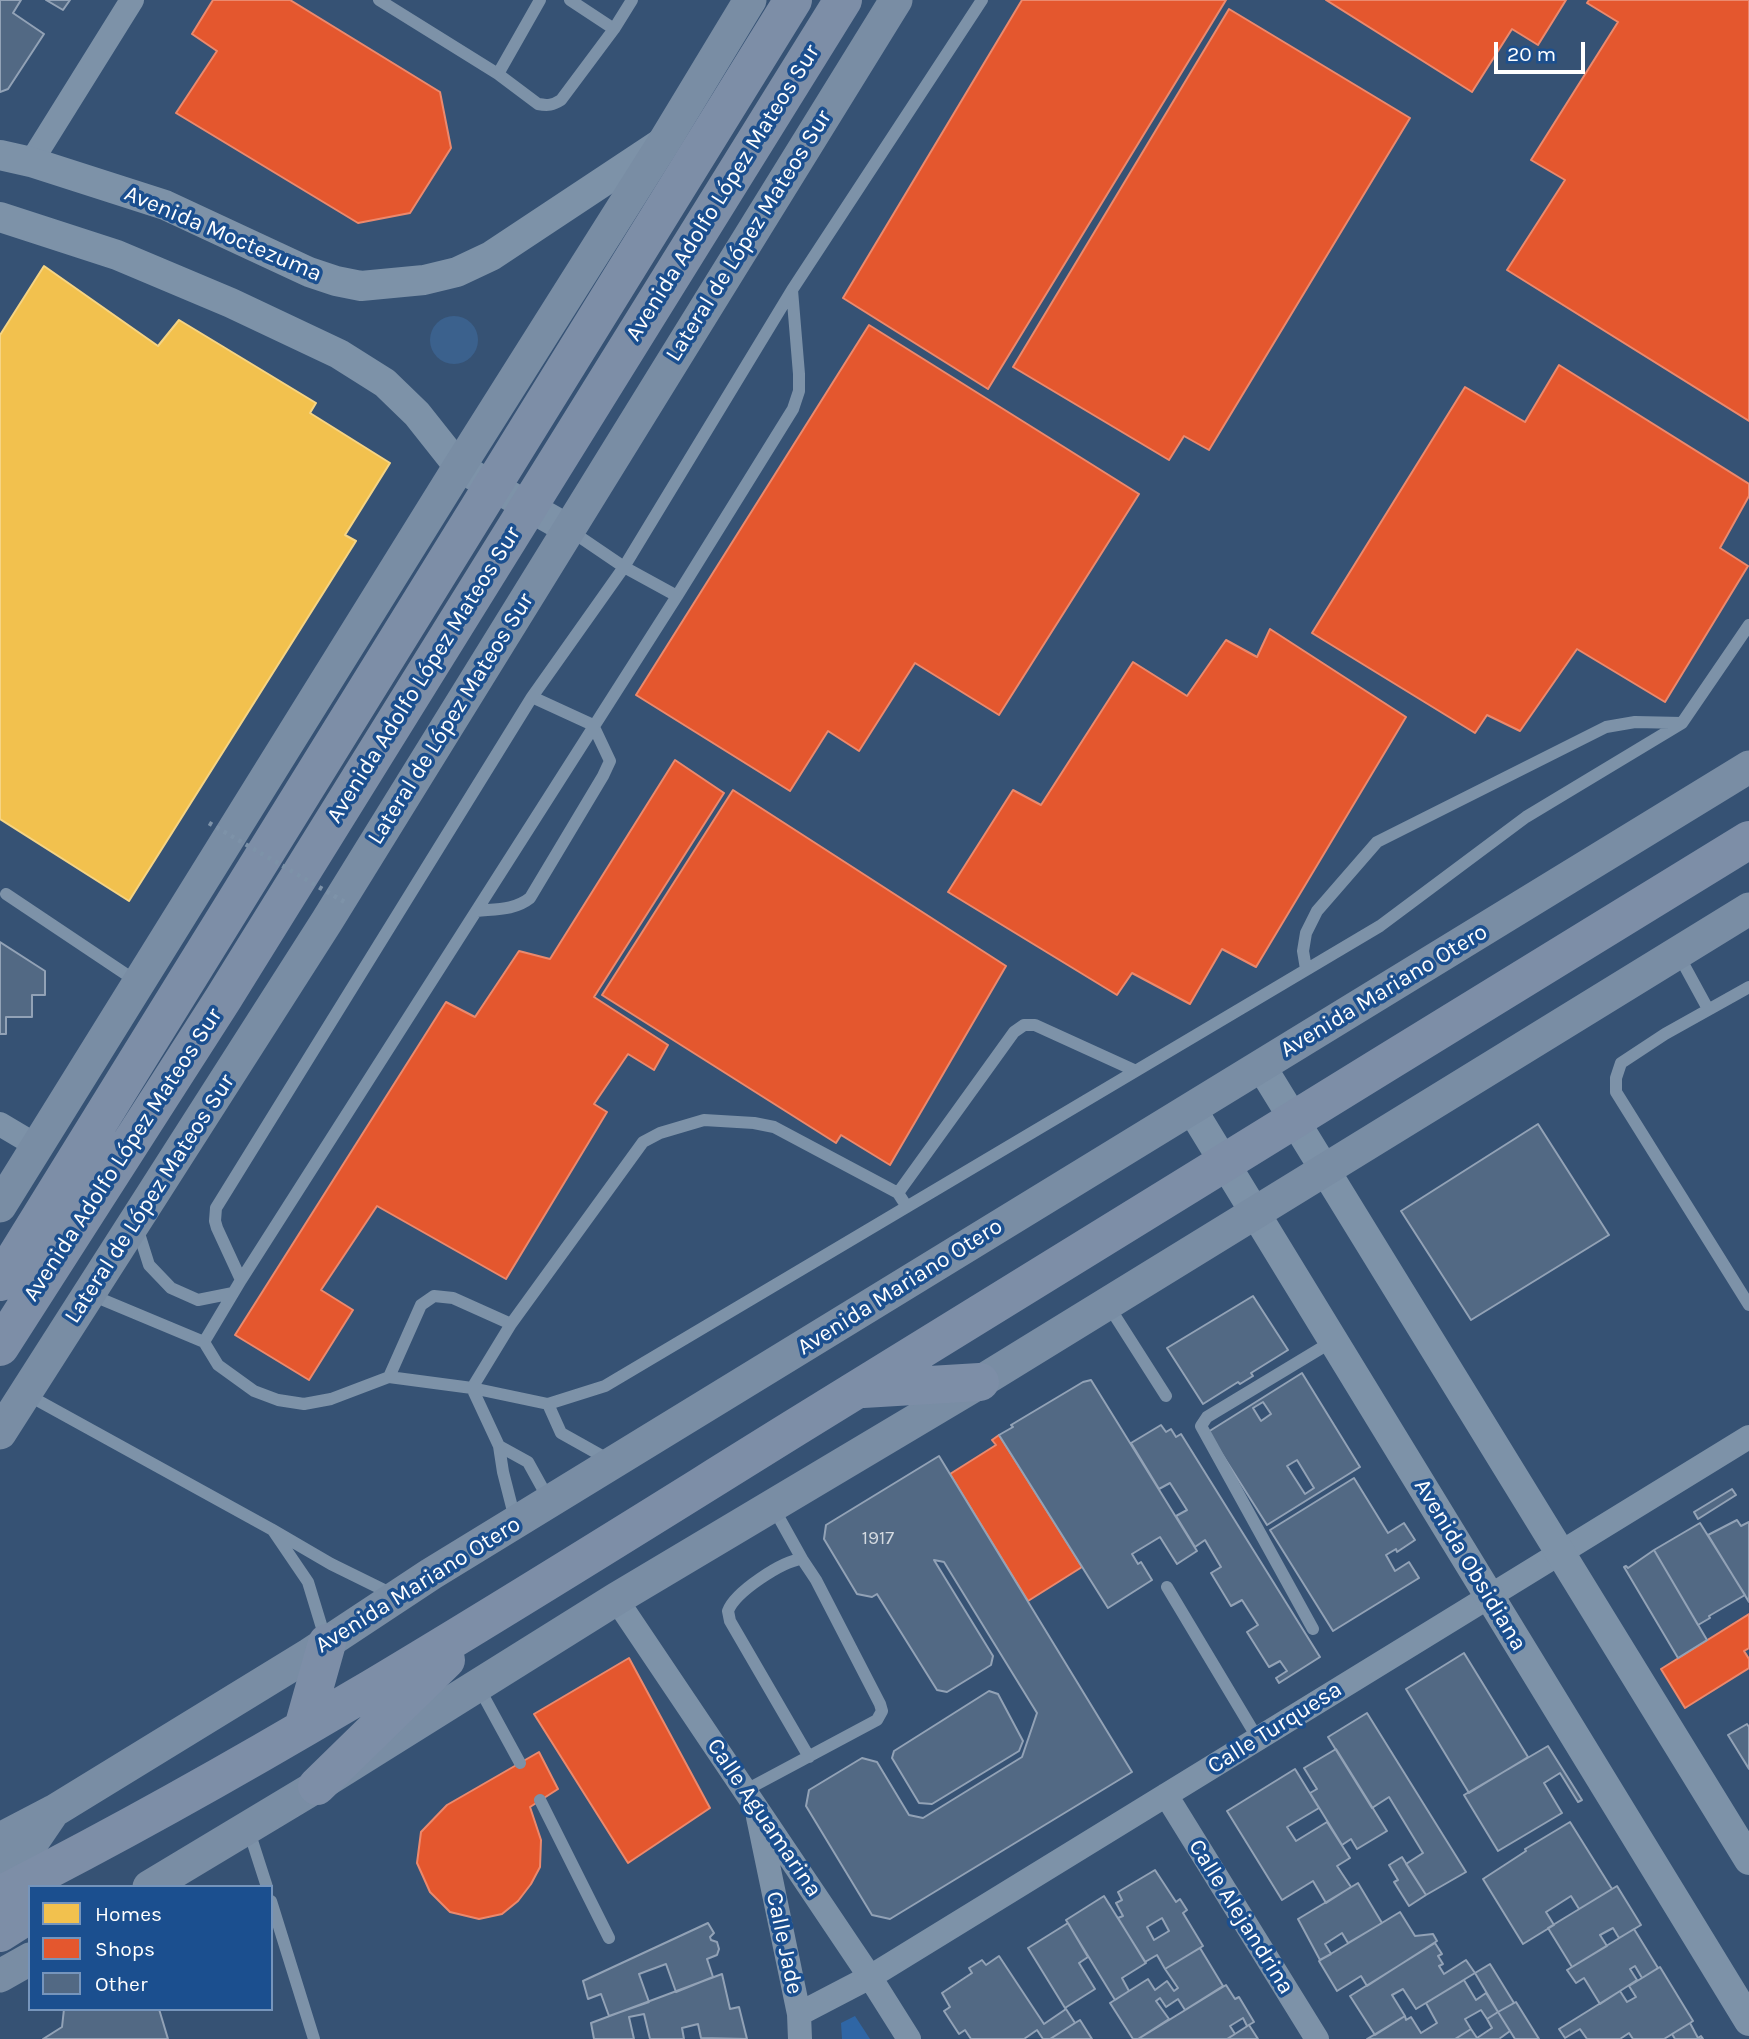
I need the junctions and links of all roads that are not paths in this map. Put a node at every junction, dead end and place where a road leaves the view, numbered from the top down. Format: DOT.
graph roads {
  1 [pos="132,0"];
  2 [pos="379,0"];
  3 [pos="540,0"];
  4 [pos="570,0"];
  5 [pos="632,0"];
  6 [pos="750,0"];
  7 [pos="793,0"];
  8 [pos="843,0"];
  9 [pos="895,0"];
  10 [pos="982,0"];
  11 [pos="614,29"];
  12 [pos="498,74"];
  13 [pos="664,142"];
  14 [pos="0,155"];
  15 [pos="31,162"];
  16 [pos="0,217"];
  17 [pos="792,290"];
  18 [pos="459,467"];
  19 [pos="494,485"];
  20 [pos="529,506"];
  21 [pos="568,529"];
  22 [pos="624,567"];
  23 [pos="677,596"];
  24 [pos="1749,625"];
  25 [pos="532,697"];
  26 [pos="1682,723"];
  27 [pos="593,725"];
  28 [pos="1749,767"];
  29 [pos="1749,840"];
  30 [pos="6,894"];
  31 [pos="1749,909"];
  32 [pos="477,911"];
  33 [pos="1677,953"];
  34 [pos="1306,969"];
  35 [pos="139,983"];
  36 [pos="1749,987"];
  37 [pos="1708,1009"];
  38 [pos="1261,1066"];
  39 [pos="1136,1070"];
  40 [pos="1191,1108"];
  41 [pos="1293,1120"];
  42 [pos="0,1124"];
  43 [pos="37,1146"];
  44 [pos="1224,1162"];
  45 [pos="1325,1171"];
  46 [pos="898,1193"];
  47 [pos="0,1206"];
  48 [pos="907,1207"];
  49 [pos="1255,1213"];
  50 [pos="135,1221"];
  51 [pos="240,1280"];
  52 [pos="0,1282"];
  53 [pos="233,1293"];
  54 [pos="89,1294"];
  55 [pos="1108,1304"];
  56 [pos="1749,1304"];
  57 [pos="511,1324"];
  58 [pos="1333,1341"];
  59 [pos="204,1342"];
  60 [pos="0,1347"];
  61 [pos="389,1377"];
  62 [pos="980,1382"];
  63 [pos="472,1388"];
  64 [pos="857,1390"];
  65 [pos="25,1394"];
  66 [pos="1166,1396"];
  67 [pos="548,1404"];
  68 [pos="0,1433"];
  69 [pos="1749,1437"];
  70 [pos="499,1446"];
  71 [pos="614,1462"];
  72 [pos="550,1502"];
  73 [pos="772,1506"];
  74 [pos="516,1523"];
  75 [pos="271,1529"];
  76 [pos="1560,1553"];
  77 [pos="802,1559"];
  78 [pos="1167,1587"];
  79 [pos="397,1597"];
  80 [pos="1489,1597"];
  81 [pos="616,1599"];
  82 [pos="491,1617"];
  83 [pos="1313,1629"];
  84 [pos="327,1643"];
  85 [pos="478,1686"];
  86 [pos="303,1728"];
  87 [pos="1258,1739"];
  88 [pos="810,1757"];
  89 [pos="520,1763"];
  90 [pos="317,1786"];
  91 [pos="1166,1795"];
  92 [pos="751,1798"];
  93 [pos="540,1800"];
  94 [pos="54,1811"];
  95 [pos="248,1827"];
  96 [pos="0,1839"];
  97 [pos="103,1843"];
  98 [pos="1749,1860"];
  99 [pos="0,1877"];
  100 [pos="64,1885"];
  101 [pos="152,1885"];
  102 [pos="266,1885"];
  103 [pos="0,1895"];
  104 [pos="273,1907"];
  105 [pos="28,1915"];
  106 [pos="0,1933"];
  107 [pos="609,1938"];
  108 [pos="28,1960"];
  109 [pos="0,1976"];
  110 [pos="870,1977"];
  111 [pos="1749,2021"];
  112 [pos="799,2027"];
  113 [pos="314,2039"];
  114 [pos="909,2039"];
  115 [pos="1317,2039"];
  1 -- 15 [label="street"];
  2 -- 12 [label="lane"];
  3 -- 12 [label="lane"];
  4 -- 11 [label="lane"];
  5 -- 11 [label="lane"];
  6 -- 13 [label="main road"];
  7 -- 19 [label="main road, Avenida Adolfo López Mateos Sur"];
  8 -- 20 [label="main road, Avenida Adolfo López Mateos Sur"];
  9 -- 21 [label="main road, Lateral de López Mateos Sur"];
  10 -- 17 [label="lane"];
  11 -- 12 [label="lane"];
  13 -- 15 [label="street, Avenida Moctezuma"];
  13 -- 18 [label="main road"];
  14 -- 15 [label="street, Avenida Moctezuma"];
  16 -- 18 [label="street"];
  17 -- 22 [label="lane"];
  17 -- 23 [label="lane"];
  18 -- 19 [label="street"];
  18 -- 35 [label="main road"];
  19 -- 20 [label="street"];
  19 -- 52 [label="main road, Avenida Adolfo López Mateos Sur"];
  20 -- 21 [label="street"];
  20 -- 60 [label="main road, Avenida Adolfo López Mateos Sur"];
  21 -- 22 [label="lane"];
  21 -- 50 [label="main road, Lateral de López Mateos Sur"];
  22 -- 23 [label="lane"];
  22 -- 25 [label="lane"];
  23 -- 27 [label="lane"];
  24 -- 26 [label="lane"];
  25 -- 27 [label="lane"];
  25 -- 51 [label="lane"];
  26 -- 34 [label="lane"];
  26 -- 34 [label="lane"];
  27 -- 32 [label="lane"];
  27 -- 32 [label="lane"];
  28 -- 38 [label="main road, Avenida Mariano Otero"];
  29 -- 41 [label="main road"];
  30 -- 35 [label="lane"];
  31 -- 33 [label="main road"];
  32 -- 51 [label="lane"];
  33 -- 37 [label="lane"];
  33 -- 45 [label="main road"];
  34 -- 39 [label="lane"];
  35 -- 43 [label="main road"];
  36 -- 37 [label="lane"];
  37 -- 56 [label="lane"];
  38 -- 40 [label="main road, Avenida Mariano Otero"];
  38 -- 41 [label="street"];
  39 -- 46 [label="lane"];
  39 -- 48 [label="lane"];
  40 -- 44 [label="street, Avenida Obsidiana"];
  40 -- 71 [label="main road, Avenida Mariano Otero"];
  41 -- 44 [label="main road"];
  41 -- 45 [label="street"];
  42 -- 43 [label="street"];
  43 -- 47 [label="main road"];
  44 -- 49 [label="street, Avenida Obsidiana"];
  44 -- 64 [label="main road"];
  45 -- 49 [label="main road"];
  45 -- 76 [label="street"];
  46 -- 48 [label="lane"];
  46 -- 57 [label="lane"];
  48 -- 67 [label="lane"];
  49 -- 55 [label="main road"];
  49 -- 58 [label="street, Avenida Obsidiana"];
  50 -- 53 [label="lane"];
  50 -- 54 [label="main road, Lateral de López Mateos Sur"];
  51 -- 53 [label="lane"];
  53 -- 59 [label="lane"];
  54 -- 59 [label="lane"];
  54 -- 65 [label="main road, Lateral de López Mateos Sur"];
  55 -- 62 [label="main road"];
  55 -- 66 [label="lane"];
  57 -- 61 [label="lane"];
  57 -- 63 [label="lane"];
  58 -- 80 [label="street, Avenida Obsidiana"];
  58 -- 83 [label="lane"];
  59 -- 61 [label="lane"];
  61 -- 63 [label="lane"];
  62 -- 64 [label="main road"];
  62 -- 73 [label="main road"];
  63 -- 67 [label="lane"];
  63 -- 70 [label="lane"];
  64 -- 82 [label="main road"];
  65 -- 68 [label="main road, Lateral de López Mateos Sur"];
  65 -- 75 [label="lane"];
  67 -- 71 [label="lane"];
  69 -- 76 [label="street, Calle Turquesa"];
  70 -- 72 [label="lane"];
  70 -- 74 [label="lane"];
  71 -- 72 [label="main road, Avenida Mariano Otero"];
  72 -- 74 [label="main road, Avenida Mariano Otero"];
  73 -- 77 [label="lane"];
  73 -- 81 [label="main road"];
  74 -- 79 [label="main road, Avenida Mariano Otero"];
  75 -- 79 [label="lane"];
  75 -- 84 [label="lane"];
  76 -- 80 [label="street, Calle Turquesa"];
  76 -- 98 [label="street"];
  77 -- 88 [label="lane"];
  77 -- 88 [label="lane"];
  78 -- 87 [label="lane"];
  79 -- 84 [label="main road, Avenida Mariano Otero"];
  80 -- 87 [label="street, Calle Turquesa"];
  80 -- 111 [label="street, Avenida Obsidiana"];
  81 -- 85 [label="main road"];
  81 -- 92 [label="street, Calle Aguamarina"];
  82 -- 86 [label="main road"];
  82 -- 90 [label="main road"];
  84 -- 86 [label="main road"];
  84 -- 94 [label="main road, Avenida Mariano Otero"];
  85 -- 89 [label="lane"];
  85 -- 90 [label="main road"];
  86 -- 97 [label="main road"];
  87 -- 91 [label="street, Calle Turquesa"];
  88 -- 92 [label="lane"];
  90 -- 95 [label="main road"];
  91 -- 110 [label="street, Calle Turquesa"];
  91 -- 115 [label="street, Calle Alejandrina"];
  92 -- 110 [label="street, Calle Aguamarina"];
  92 -- 112 [label="street, Calle Jade"];
  93 -- 107 [label="lane"];
  94 -- 96 [label="main road, Avenida Mariano Otero"];
  94 -- 99 [label="main road"];
  95 -- 101 [label="main road"];
  95 -- 102 [label="lane"];
  97 -- 100 [label="main road"];
  97 -- 103 [label="main road"];
  104 -- 113 [label="lane"];
  105 -- 106 [label="main road"];
  108 -- 109 [label="main road"];
  110 -- 112 [label="street, Calle Turquesa"];
  110 -- 114 [label="street, Calle Aguamarina"];
}
